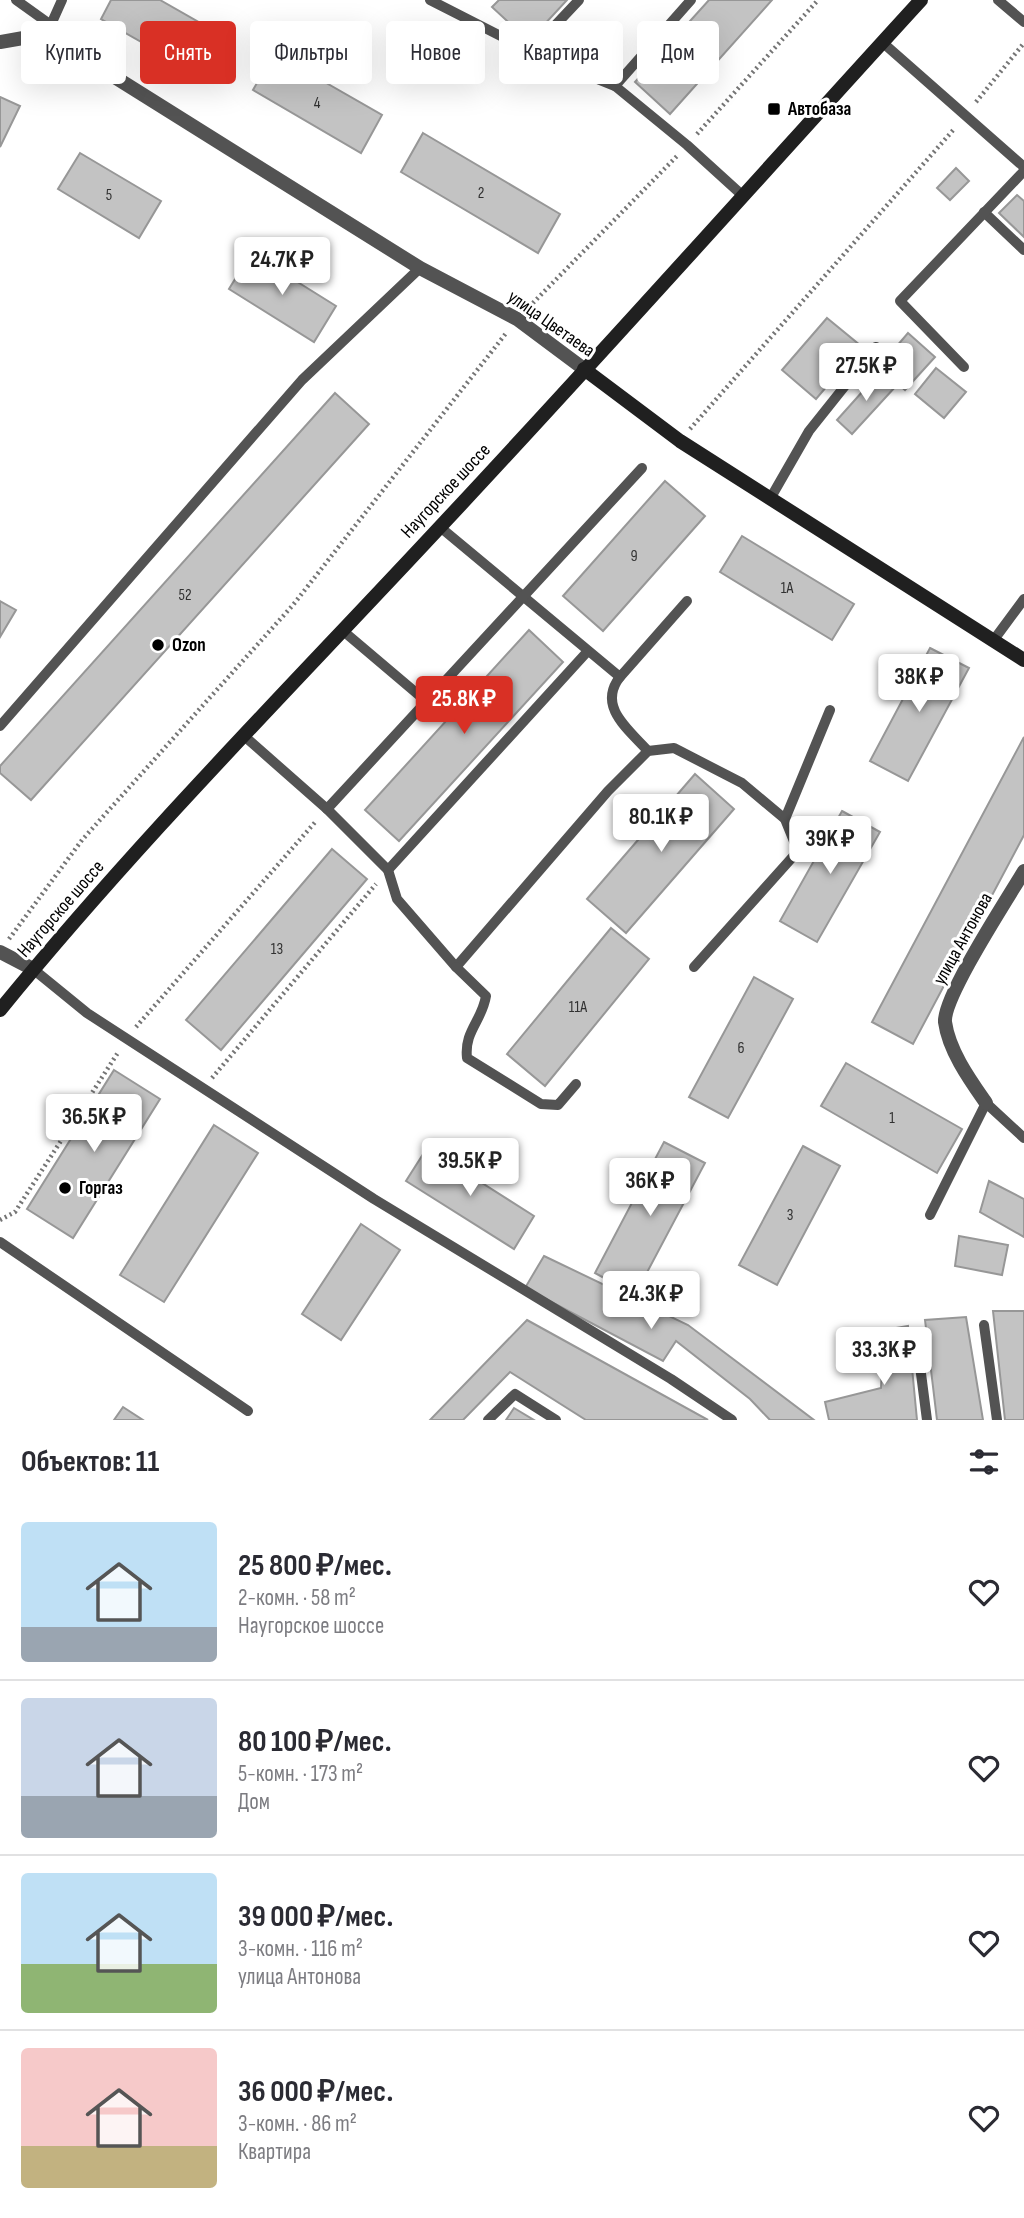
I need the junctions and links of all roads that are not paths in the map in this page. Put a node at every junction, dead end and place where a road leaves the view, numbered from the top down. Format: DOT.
graph roads {
  1 [pos="16,0"];
  2 [pos="61,0"];
  3 [pos="430,0"];
  4 [pos="579,0"];
  5 [pos="691,0"];
  6 [pos="921,0"];
  7 [pos="998,0"];
  8 [pos="38,21"];
  9 [pos="52,21"];
  10 [pos="559,21"];
  11 [pos="1024,22"];
  12 [pos="499,35"];
  13 [pos="21,37"];
  14 [pos="0,42"];
  15 [pos="882,42"];
  16 [pos="126,80"];
  17 [pos="610,84"];
  18 [pos="615,86"];
  19 [pos="1024,169"];
  20 [pos="742,195"];
  21 [pos="984,212"];
  22 [pos="1024,250"];
  23 [pos="420,268"];
  24 [pos="876,346"];
  25 [pos="964,367"];
  26 [pos="584,369"];
  27 [pos="642,468"];
  28 [pos="770,499"];
  29 [pos="440,527"];
  30 [pos="523,598"];
  31 [pos="1024,598"];
  32 [pos="687,601"];
  33 [pos="342,630"];
  34 [pos="993,641"];
  35 [pos="587,652"];
  36 [pos="1024,660"];
  37 [pos="620,677"];
  38 [pos="427,702"];
  39 [pos="830,710"];
  40 [pos="0,726"];
  41 [pos="243,735"];
  42 [pos="648,751"];
  43 [pos="327,809"];
  44 [pos="785,819"];
  45 [pos="388,870"];
  46 [pos="1024,871"];
  47 [pos="4,946"];
  48 [pos="456,967"];
  49 [pos="694,967"];
  50 [pos="33,970"];
  51 [pos="0,1010"];
  52 [pos="576,1084"];
  53 [pos="986,1103"];
  54 [pos="1024,1138"];
  55 [pos="930,1215"];
  56 [pos="0,1242"];
  57 [pos="984,1325"];
  58 [pos="916,1335"];
  59 [pos="248,1411"];
  60 [pos="488,1420"];
  61 [pos="556,1420"];
  62 [pos="732,1420"];
  63 [pos="927,1420"];
  64 [pos="997,1420"];
  1 -- 8 [label="lane"];
  2 -- 9 [label="lane"];
  3 -- 12 [label="lane"];
  4 -- 10 [label="lane"];
  5 -- 18 [label="lane"];
  6 -- 15 [label="main road, Наугорское шоссе"];
  7 -- 11 [label="lane"];
  13 -- 14 [label="street"];
  15 -- 19 [label="lane"];
  15 -- 20 [label="main road, Наугорское шоссе"];
  16 -- 23 [label="street, улица Цветаева"];
  17 -- 18 [label="lane"];
  18 -- 20 [label="lane"];
  19 -- 21 [label="lane"];
  20 -- 26 [label="main road, Наугорское шоссе"];
  21 -- 22 [label="lane"];
  21 -- 25 [label="lane"];
  23 -- 26 [label="street, улица Цветаева"];
  23 -- 40 [label="lane"];
  24 -- 28 [label="lane"];
  26 -- 28 [label="main road, улица Цветаева"];
  26 -- 29 [label="main road, Наугорское шоссе"];
  27 -- 30 [label="lane"];
  28 -- 34 [label="main road, улица Цветаева"];
  29 -- 30 [label="lane"];
  29 -- 33 [label="main road, Наугорское шоссе"];
  30 -- 35 [label="lane"];
  30 -- 38 [label="lane"];
  31 -- 34 [label="lane"];
  32 -- 37 [label="lane"];
  33 -- 38 [label="lane"];
  33 -- 41 [label="main road, Наугорское шоссе"];
  34 -- 36 [label="main road, улица Цветаева"];
  35 -- 37 [label="lane"];
  35 -- 45 [label="lane"];
  37 -- 42 [label="lane"];
  38 -- 43 [label="lane"];
  39 -- 44 [label="lane"];
  41 -- 43 [label="lane"];
  41 -- 50 [label="main road, Наугорское шоссе"];
  42 -- 44 [label="lane"];
  42 -- 48 [label="lane"];
  43 -- 45 [label="lane"];
  44 -- 49 [label="lane"];
  45 -- 48 [label="lane"];
  46 -- 53 [label="street, улица Антонова"];
  47 -- 50 [label="street"];
  48 -- 52 [label="lane"];
  50 -- 51 [label="main road, Наугорское шоссе"];
  50 -- 62 [label="lane"];
  53 -- 54 [label="lane"];
  53 -- 55 [label="lane"];
  56 -- 59 [label="lane"];
  57 -- 64 [label="lane"];
  58 -- 63 [label="lane"];
  60 -- 61 [label="lane"];
}
